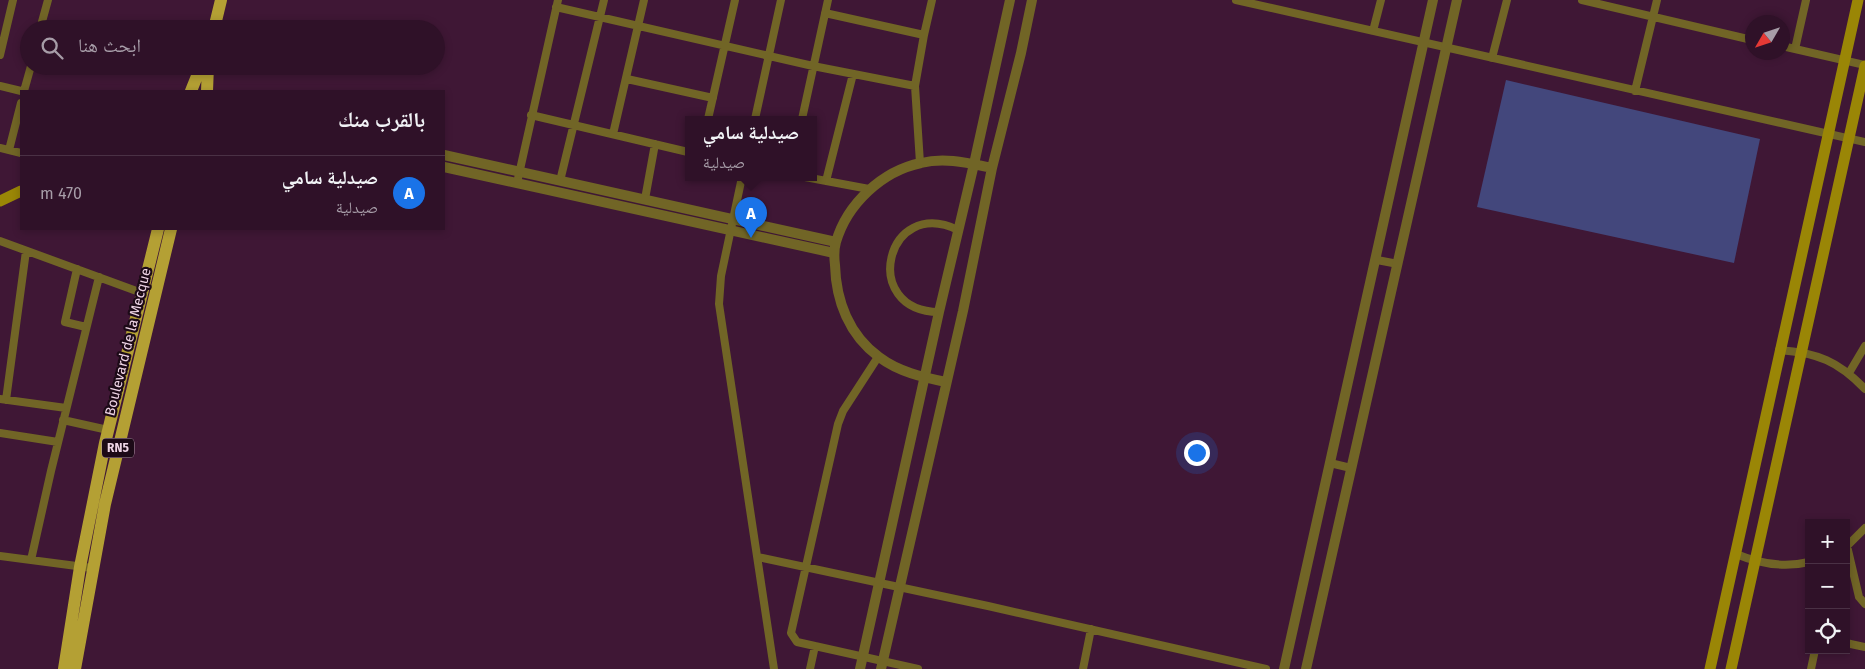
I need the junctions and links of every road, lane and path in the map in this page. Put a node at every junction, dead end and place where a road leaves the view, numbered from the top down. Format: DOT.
graph roads {
  1 [pos="14,0"];
  2 [pos="46,0"];
  3 [pos="222,0"];
  4 [pos="604,0"];
  5 [pos="644,0"];
  6 [pos="735,0"];
  7 [pos="781,0"];
  8 [pos="828,0"];
  9 [pos="932,0"];
  10 [pos="1010,0"];
  11 [pos="1032,0"];
  12 [pos="1236,0"];
  13 [pos="1381,0"];
  14 [pos="1433,0"];
  15 [pos="1457,0"];
  16 [pos="1507,0"];
  17 [pos="1582,0"];
  18 [pos="1657,0"];
  19 [pos="1806,0"];
  20 [pos="1858,0"];
  21 [pos="1605,3"];
  22 [pos="557,4"];
  23 [pos="825,14"];
  24 [pos="600,17"];
  25 [pos="1654,17"];
  26 [pos="42,20"];
  27 [pos="216,20"];
  28 [pos="639,26"];
  29 [pos="1373,31"];
  30 [pos="924,35"];
  31 [pos="1745,38"];
  32 [pos="1424,43"];
  33 [pos="725,44"];
  34 [pos="1447,48"];
  35 [pos="1790,48"];
  36 [pos="1794,49"];
  37 [pos="0,55"];
  38 [pos="768,56"];
  39 [pos="1492,58"];
  40 [pos="1843,61"];
  41 [pos="813,66"];
  42 [pos="1865,66"];
  43 [pos="852,74"];
  44 [pos="28,75"];
  45 [pos="197,75"];
  46 [pos="208,75"];
  47 [pos="627,79"];
  48 [pos="0,86"];
  49 [pos="915,86"];
  50 [pos="20,90"];
  51 [pos="23,90"];
  52 [pos="191,90"];
  53 [pos="207,90"];
  54 [pos="1635,91"];
  55 [pos="713,98"];
  56 [pos="20,107"];
  57 [pos="531,115"];
  58 [pos="709,116"];
  59 [pos="756,116"];
  60 [pos="803,116"];
  61 [pos="574,125"];
  62 [pos="613,134"];
  63 [pos="1829,134"];
  64 [pos="1850,138"];
  65 [pos="1865,142"];
  66 [pos="655,144"];
  67 [pos="0,148"];
  68 [pos="9,150"];
  69 [pos="685,151"];
  70 [pos="20,153"];
  71 [pos="445,155"];
  72 [pos="920,163"];
  73 [pos="974,164"];
  74 [pos="445,167"];
  75 [pos="992,168"];
  76 [pos="519,172"];
  77 [pos="817,179"];
  78 [pos="560,181"];
  79 [pos="741,181"];
  80 [pos="826,181"];
  81 [pos="517,183"];
  82 [pos="870,189"];
  83 [pos="20,191"];
  84 [pos="646,199"];
  85 [pos="0,201"];
  86 [pos="732,219"];
  87 [pos="158,230"];
  88 [pos="171,230"];
  89 [pos="731,230"];
  90 [pos="958,230"];
  91 [pos="0,241"];
  92 [pos="836,242"];
  93 [pos="26,251"];
  94 [pos="834,253"];
  95 [pos="1376,260"];
  96 [pos="1398,264"];
  97 [pos="77,269"];
  98 [pos="98,277"];
  99 [pos="142,293"];
  100 [pos="939,312"];
  101 [pos="86,327"];
  102 [pos="1865,346"];
  103 [pos="1779,350"];
  104 [pos="1801,352"];
  105 [pos="878,357"];
  106 [pos="1849,372"];
  107 [pos="924,378"];
  108 [pos="946,382"];
  109 [pos="1865,389"];
  110 [pos="3,399"];
  111 [pos="66,408"];
  112 [pos="63,420"];
  113 [pos="108,430"];
  114 [pos="1,433"];
  115 [pos="0,442"];
  116 [pos="58,442"];
  117 [pos="1330,463"];
  118 [pos="1351,468"];
  119 [pos="1865,528"];
  120 [pos="1850,543"];
  121 [pos="1736,554"];
  122 [pos="0,556"];
  123 [pos="758,557"];
  124 [pos="1850,559"];
  125 [pos="31,560"];
  126 [pos="1756,562"];
  127 [pos="1805,562"];
  128 [pos="805,567"];
  129 [pos="86,568"];
  130 [pos="878,584"];
  131 [pos="900,588"];
  132 [pos="1865,604"];
  133 [pos="1091,629"];
  134 [pos="1850,644"];
  135 [pos="815,646"];
  136 [pos="1865,647"];
  137 [pos="1814,654"];
  138 [pos="862,657"];
  139 [pos="882,665"];
  140 [pos="64,669"];
  141 [pos="75,669"];
  142 [pos="774,669"];
  143 [pos="810,669"];
  144 [pos="860,669"];
  145 [pos="918,669"];
  146 [pos="1083,669"];
  147 [pos="1266,669"];
  148 [pos="1284,669"];
  149 [pos="1306,669"];
  150 [pos="1710,669"];
  151 [pos="1731,669"];
  152 [pos="1811,669"];
  1 -- 37 [label="street"];
  2 -- 26 [label="street"];
  3 -- 27 [label="main road"];
  4 -- 24 [label="street"];
  5 -- 28 [label="street"];
  6 -- 33 [label="street"];
  7 -- 38 [label="street"];
  8 -- 23 [label="street"];
  9 -- 30 [label="street"];
  10 -- 73 [label="street"];
  11 -- 75 [label="street"];
  12 -- 29 [label="street"];
  13 -- 29 [label="street"];
  14 -- 32 [label="street"];
  15 -- 34 [label="street"];
  16 -- 39 [label="street"];
  17 -- 21 [label="street"];
  18 -- 25 [label="street"];
  19 -- 36 [label="street"];
  20 -- 40 [label="main road"];
  21 -- 25 [label="street"];
  22 -- 24 [label="street"];
  22 -- 57 [label="street"];
  23 -- 30 [label="street"];
  23 -- 41 [label="street"];
  24 -- 28 [label="street"];
  24 -- 61 [label="street"];
  25 -- 31 [label="street"];
  25 -- 54 [label="street"];
  28 -- 33 [label="street"];
  28 -- 47 [label="street"];
  29 -- 32 [label="street"];
  30 -- 49 [label="street"];
  32 -- 34 [label="street"];
  32 -- 95 [label="street"];
  33 -- 38 [label="street"];
  33 -- 55 [label="street"];
  34 -- 39 [label="street"];
  34 -- 96 [label="street"];
  35 -- 36 [label="street"];
  36 -- 40 [label="street"];
  38 -- 41 [label="street"];
  38 -- 59 [label="street"];
  39 -- 54 [label="street"];
  40 -- 42 [label="street"];
  40 -- 63 [label="main road"];
  41 -- 43 [label="street"];
  41 -- 60 [label="street"];
  42 -- 64 [label="main road"];
  43 -- 49 [label="street"];
  43 -- 80 [label="street"];
  44 -- 51 [label="street"];
  45 -- 52 [label="main road"];
  46 -- 53 [label="main road"];
  47 -- 55 [label="street"];
  47 -- 62 [label="street"];
  48 -- 50 [label="street"];
  49 -- 72 [label="street"];
  54 -- 63 [label="street"];
  55 -- 58 [label="street"];
  56 -- 68 [label="street"];
  57 -- 61 [label="street"];
  57 -- 76 [label="street"];
  61 -- 62 [label="street"];
  61 -- 78 [label="street"];
  62 -- 66 [label="street"];
  63 -- 64 [label="street"];
  63 -- 103 [label="main road"];
  64 -- 65 [label="street"];
  64 -- 104 [label="main road"];
  66 -- 69 [label="street"];
  66 -- 84 [label="street"];
  67 -- 68 [label="street"];
  68 -- 70 [label="street"];
  71 -- 76 [label="street"];
  72 -- 73 [label="street"];
  72 -- 82 [label="street"];
  73 -- 75 [label="street"];
  73 -- 90 [label="street"];
  74 -- 81 [label="street"];
  75 -- 108 [label="street"];
  76 -- 78 [label="street"];
  76 -- 81 [label="street"];
  77 -- 80 [label="street"];
  78 -- 84 [label="street"];
  79 -- 86 [label="street"];
  80 -- 82 [label="street"];
  81 -- 89 [label="street"];
  82 -- 92 [label="street"];
  83 -- 85 [label="main road"];
  84 -- 86 [label="street"];
  86 -- 89 [label="street"];
  86 -- 92 [label="street"];
  87 -- 99 [label="main road, Boulevard de la Mecque / RN5"];
  88 -- 129 [label="main road, Boulevard de la Mecque / RN5"];
  89 -- 94 [label="street"];
  89 -- 123 [label="street"];
  90 -- 100 [label="street"];
  90 -- 100 [label="street"];
  91 -- 93 [label="street"];
  92 -- 94 [label="street"];
  93 -- 97 [label="street"];
  93 -- 110 [label="street"];
  94 -- 105 [label="street"];
  95 -- 96 [label="street"];
  95 -- 117 [label="street"];
  96 -- 118 [label="street"];
  97 -- 98 [label="street"];
  97 -- 101 [label="street"];
  98 -- 99 [label="street"];
  98 -- 101 [label="street"];
  99 -- 113 [label="main road, Boulevard de la Mecque / RN5"];
  100 -- 107 [label="street"];
  101 -- 111 [label="street"];
  102 -- 106 [label="street"];
  103 -- 104 [label="street"];
  103 -- 121 [label="main road"];
  104 -- 106 [label="street"];
  104 -- 126 [label="main road"];
  105 -- 107 [label="street"];
  105 -- 128 [label="street"];
  106 -- 109 [label="street"];
  107 -- 108 [label="street"];
  107 -- 130 [label="street"];
  108 -- 131 [label="street"];
  110 -- 111 [label="street"];
  111 -- 112 [label="street"];
  112 -- 113 [label="street"];
  112 -- 116 [label="street"];
  113 -- 129 [label="main road, Boulevard de la Mecque / RN5"];
  114 -- 115 [label="street"];
  114 -- 116 [label="street"];
  116 -- 125 [label="street"];
  117 -- 118 [label="street"];
  117 -- 148 [label="street"];
  118 -- 149 [label="street"];
  119 -- 120 [label="street"];
  121 -- 126 [label="street"];
  121 -- 150 [label="main road"];
  122 -- 125 [label="street"];
  123 -- 128 [label="street"];
  123 -- 142 [label="street"];
  124 -- 132 [label="street"];
  125 -- 129 [label="street"];
  126 -- 127 [label="street"];
  126 -- 151 [label="main road"];
  128 -- 130 [label="street"];
  128 -- 135 [label="street"];
  129 -- 140 [label="main road, Boulevard de la Mecque / RN5"];
  129 -- 141 [label="main road, Boulevard de la Mecque / RN5"];
  130 -- 131 [label="street"];
  130 -- 138 [label="street"];
  131 -- 133 [label="street"];
  131 -- 139 [label="street"];
  133 -- 146 [label="street"];
  133 -- 147 [label="street"];
  134 -- 136 [label="street"];
  135 -- 138 [label="street"];
  135 -- 143 [label="street"];
  137 -- 152 [label="street"];
  138 -- 139 [label="street"];
  138 -- 144 [label="street"];
  139 -- 145 [label="street"];
}
